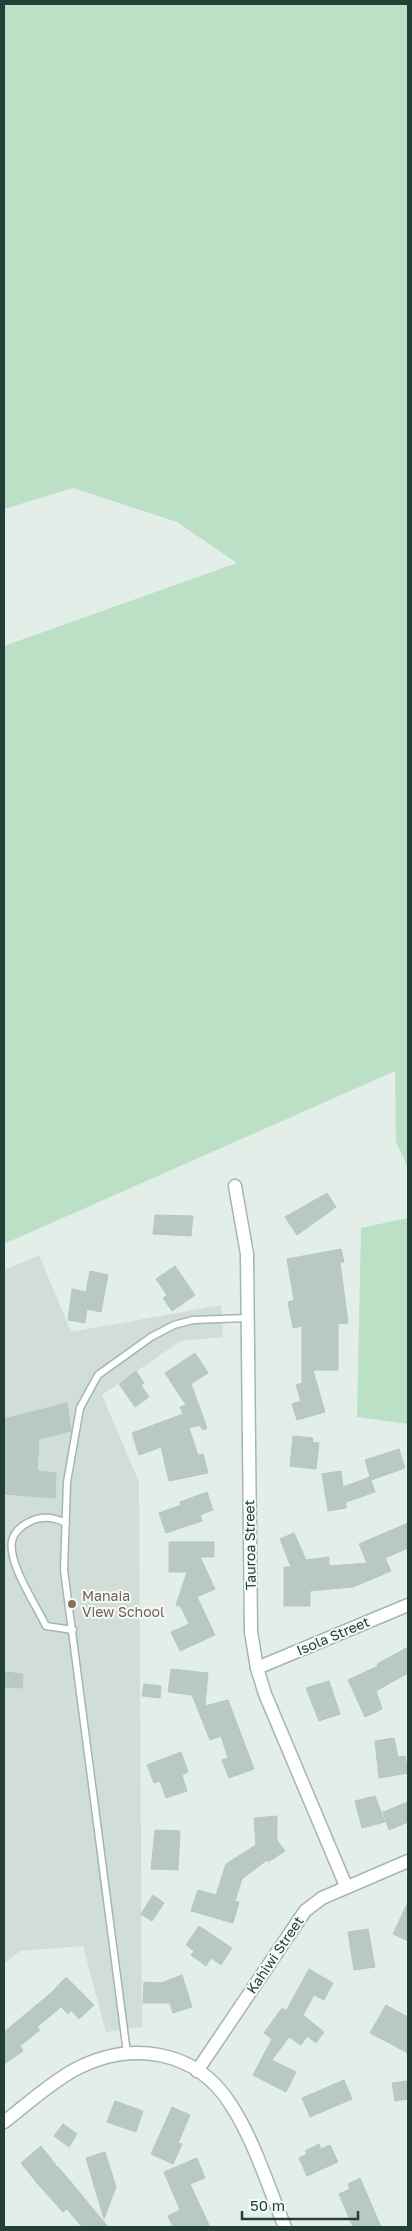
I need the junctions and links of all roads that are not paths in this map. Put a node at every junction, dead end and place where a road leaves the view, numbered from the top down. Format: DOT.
graph roads {
  1 [pos="235,1186"];
  2 [pos="247,1318"];
  3 [pos="66,1523"];
  4 [pos="408,1605"];
  5 [pos="73,1630"];
  6 [pos="257,1668"];
  7 [pos="408,1861"];
  8 [pos="346,1886"];
  9 [pos="127,2054"];
  10 [pos="197,2070"];
  11 [pos="4,2122"];
  12 [pos="285,2227"];
  1 -- 2 [label="street, Tauroa Street"];
  2 -- 3 [label="lane"];
  2 -- 6 [label="street, Tauroa Street"];
  3 -- 5 [label="lane"];
  3 -- 5 [label="lane"];
  4 -- 6 [label="street, Isola Street"];
  5 -- 9 [label="lane"];
  6 -- 8 [label="street, Tauroa Street"];
  7 -- 8 [label="street, Kahiwi Street"];
  8 -- 10 [label="street, Kahiwi Street"];
  9 -- 10 [label="street"];
  9 -- 11 [label="street"];
  10 -- 12 [label="street"];
}
